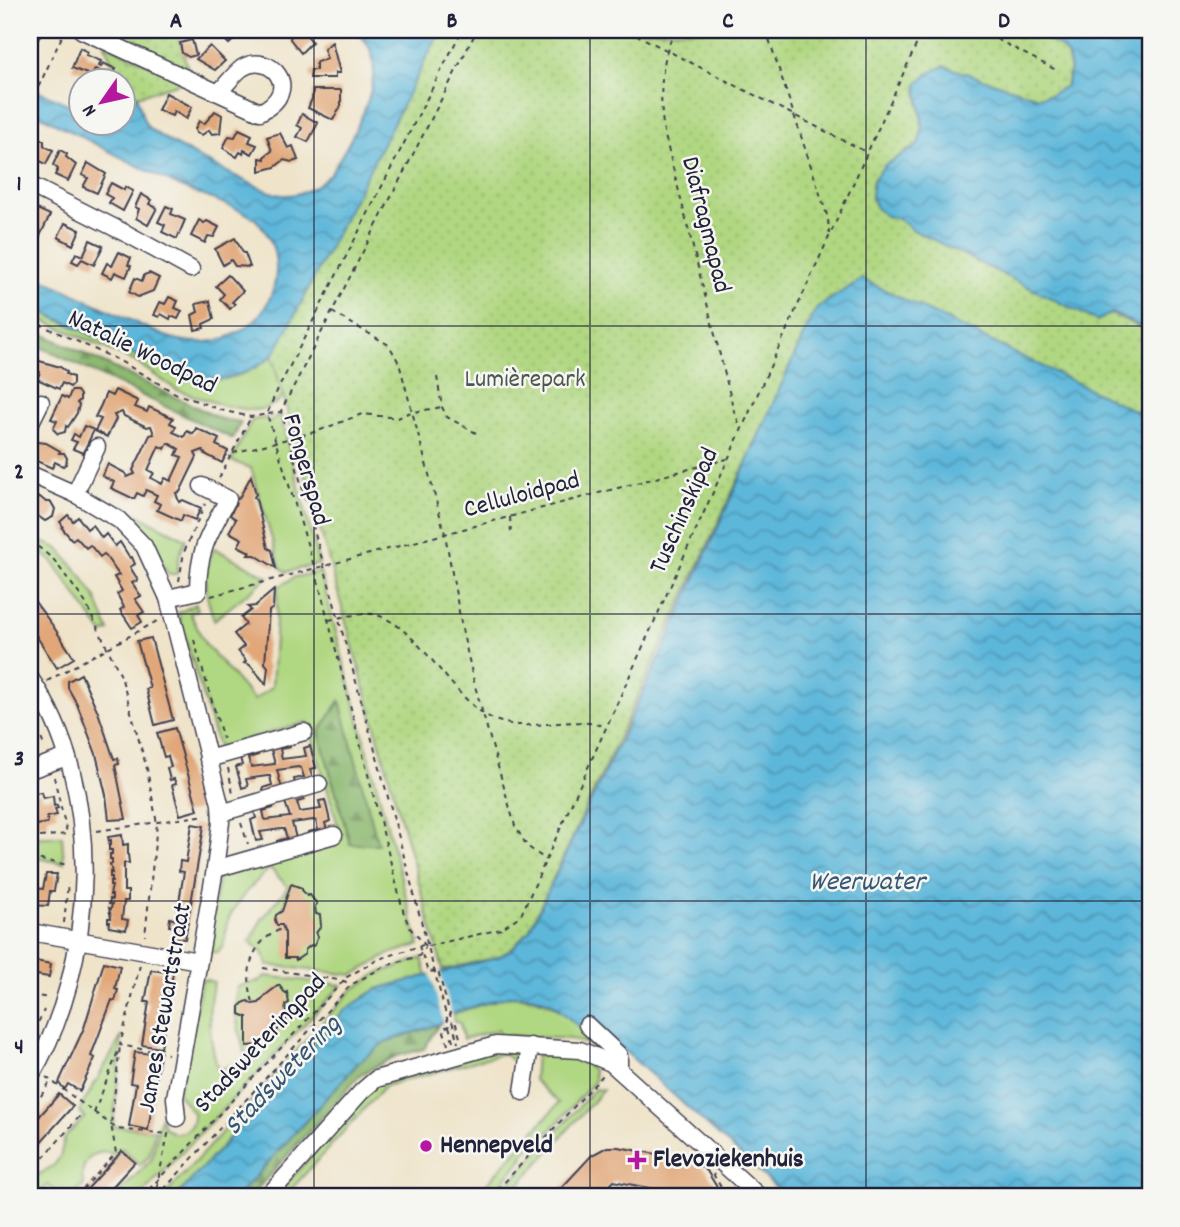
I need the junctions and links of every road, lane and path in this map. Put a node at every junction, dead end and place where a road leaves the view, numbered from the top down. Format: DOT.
graph roads {
  1 [pos="65,30"];
  2 [pos="81,30"];
  3 [pos="462,30"];
  4 [pos="477,30"];
  5 [pos="627,30"];
  6 [pos="675,30"];
  7 [pos="766,30"];
  8 [pos="923,30"];
  9 [pos="979,30"];
  10 [pos="665,50"];
  11 [pos="1056,69"];
  12 [pos="219,92"];
  13 [pos="30,105"];
  14 [pos="793,113"];
  15 [pos="867,153"];
  16 [pos="30,185"];
  17 [pos="829,235"];
  18 [pos="191,269"];
  19 [pos="331,312"];
  20 [pos="30,320"];
  21 [pos="437,377"];
  22 [pos="41,402"];
  23 [pos="442,407"];
  24 [pos="281,411"];
  25 [pos="413,412"];
  26 [pos="267,414"];
  27 [pos="251,417"];
  28 [pos="30,424"];
  29 [pos="741,428"];
  30 [pos="476,433"];
  31 [pos="289,439"];
  32 [pos="276,442"];
  33 [pos="97,447"];
  34 [pos="232,453"];
  35 [pos="728,459"];
  36 [pos="30,474"];
  37 [pos="207,489"];
  38 [pos="75,494"];
  39 [pos="510,517"];
  40 [pos="511,533"];
  41 [pos="445,534"];
  42 [pos="30,540"];
  43 [pos="324,566"];
  44 [pos="315,569"];
  45 [pos="211,597"];
  46 [pos="173,602"];
  47 [pos="338,618"];
  48 [pos="327,621"];
  49 [pos="190,632"];
  50 [pos="109,649"];
  51 [pos="33,683"];
  52 [pos="30,711"];
  53 [pos="483,713"];
  54 [pos="606,728"];
  55 [pos="304,732"];
  56 [pos="227,754"];
  57 [pos="67,757"];
  58 [pos="208,759"];
  59 [pos="51,763"];
  60 [pos="30,770"];
  61 [pos="319,784"];
  62 [pos="229,810"];
  63 [pos="157,824"];
  64 [pos="75,833"];
  65 [pos="334,835"];
  66 [pos="30,838"];
  67 [pos="68,844"];
  68 [pos="255,857"];
  69 [pos="30,858"];
  70 [pos="547,860"];
  71 [pos="84,868"];
  72 [pos="215,869"];
  73 [pos="69,877"];
  74 [pos="281,929"];
  75 [pos="30,932"];
  76 [pos="71,938"];
  77 [pos="419,946"];
  78 [pos="426,946"];
  79 [pos="143,952"];
  80 [pos="421,953"];
  81 [pos="199,961"];
  82 [pos="263,968"];
  83 [pos="437,971"];
  84 [pos="344,981"];
  85 [pos="351,985"];
  86 [pos="30,995"];
  87 [pos="65,1001"];
  88 [pos="253,1002"];
  89 [pos="46,1008"];
  90 [pos="451,1024"];
  91 [pos="587,1025"];
  92 [pos="30,1041"];
  93 [pos="120,1045"];
  94 [pos="530,1046"];
  95 [pos="456,1047"];
  96 [pos="183,1056"];
  97 [pos="612,1071"];
  98 [pos="32,1073"];
  99 [pos="51,1081"];
  100 [pos="523,1092"];
  101 [pos="30,1113"];
  102 [pos="94,1113"];
  103 [pos="80,1116"];
  104 [pos="177,1118"];
  105 [pos="111,1124"];
  106 [pos="168,1134"];
  107 [pos="708,1166"];
  108 [pos="30,1173"];
  109 [pos="158,1180"];
  110 [pos="30,1191"];
  111 [pos="37,1197"];
  112 [pos="76,1197"];
  113 [pos="142,1197"];
  114 [pos="158,1197"];
  115 [pos="267,1197"];
  116 [pos="491,1197"];
  117 [pos="727,1197"];
  118 [pos="760,1197"];
  1 -- 13 [label="path"];
  2 -- 12 [label="street"];
  3 -- 26 [label="path, Fongerspad"];
  4 -- 19 [label="path, Fongerspad"];
  5 -- 10 [label="path"];
  6 -- 10 [label="path, Diafragmapad"];
  7 -- 14 [label="path"];
  8 -- 15 [label="path, Tuschinskipad"];
  9 -- 11 [label="path"];
  10 -- 14 [label="path"];
  10 -- 29 [label="path, Diafragmapad"];
  14 -- 15 [label="path"];
  14 -- 17 [label="path"];
  15 -- 17 [label="path, Tuschinskipad"];
  16 -- 18 [label="street"];
  17 -- 29 [label="path, Tuschinskipad"];
  19 -- 24 [label="path, Fongerspad"];
  19 -- 25 [label="path"];
  20 -- 27 [label="path, Natalie Woodpad"];
  21 -- 23 [label="path"];
  22 -- 28 [label="street"];
  23 -- 25 [label="path"];
  23 -- 30 [label="path"];
  24 -- 26 [label="path, Natalie Woodpad"];
  24 -- 31 [label="path, Fongerspad"];
  25 -- 31 [label="path"];
  25 -- 41 [label="path"];
  26 -- 27 [label="path, Natalie Woodpad"];
  26 -- 32 [label="path, Fongerspad"];
  27 -- 34 [label="path"];
  29 -- 35 [label="path, Tuschinskipad"];
  31 -- 32 [label="path"];
  31 -- 43 [label="path, Fongerspad"];
  32 -- 34 [label="path"];
  32 -- 44 [label="path, Fongerspad"];
  33 -- 38 [label="street"];
  34 -- 37 [label="path"];
  35 -- 39 [label="path, Celluloidpad"];
  35 -- 54 [label="path, Tuschinskipad"];
  36 -- 38 [label="street, James Stewartstraat"];
  37 -- 46 [label="path"];
  37 -- 46 [label="street"];
  38 -- 46 [label="street, James Stewartstraat"];
  39 -- 40 [label="path"];
  39 -- 41 [label="path, Celluloidpad"];
  41 -- 43 [label="path, Celluloidpad"];
  41 -- 53 [label="path"];
  42 -- 50 [label="path"];
  43 -- 44 [label="path, Celluloidpad"];
  43 -- 47 [label="path, Fongerspad"];
  44 -- 45 [label="path, Celluloidpad"];
  44 -- 48 [label="path, Fongerspad"];
  46 -- 50 [label="path"];
  46 -- 58 [label="street, James Stewartstraat"];
  47 -- 48 [label="path"];
  47 -- 53 [label="path"];
  47 -- 78 [label="path, Fongerspad"];
  48 -- 78 [label="path, Fongerspad"];
  49 -- 56 [label="path"];
  50 -- 51 [label="path"];
  50 -- 63 [label="path"];
  51 -- 57 [label="street"];
  52 -- 59 [label="path"];
  53 -- 54 [label="path"];
  53 -- 70 [label="path"];
  54 -- 70 [label="path, Tuschinskipad"];
  55 -- 56 [label="street"];
  56 -- 58 [label="street"];
  56 -- 62 [label="path"];
  57 -- 59 [label="street"];
  57 -- 64 [label="street"];
  58 -- 62 [label="street, James Stewartstraat"];
  59 -- 60 [label="street"];
  59 -- 64 [label="path"];
  61 -- 62 [label="street"];
  62 -- 63 [label="path"];
  62 -- 68 [label="path"];
  62 -- 72 [label="street, James Stewartstraat"];
  63 -- 64 [label="path"];
  63 -- 79 [label="path"];
  64 -- 66 [label="path"];
  64 -- 67 [label="path"];
  64 -- 71 [label="street"];
  65 -- 68 [label="street"];
  68 -- 72 [label="street"];
  69 -- 71 [label="path"];
  70 -- 78 [label="path, Tuschinskipad"];
  71 -- 76 [label="street"];
  72 -- 81 [label="street, James Stewartstraat"];
  73 -- 76 [label="path"];
  74 -- 88 [label="path"];
  75 -- 76 [label="street"];
  76 -- 79 [label="street"];
  76 -- 87 [label="street"];
  77 -- 78 [label="path, Stadsweteringpad"];
  77 -- 80 [label="path"];
  77 -- 84 [label="path, Stadsweteringpad"];
  78 -- 80 [label="path, Stadsweteringpad"];
  78 -- 83 [label="path, Fongerspad"];
  79 -- 81 [label="street"];
  79 -- 93 [label="path"];
  80 -- 83 [label="path"];
  80 -- 85 [label="path, Stadsweteringpad"];
  81 -- 96 [label="street, James Stewartstraat"];
  82 -- 84 [label="path"];
  83 -- 90 [label="path, Fongerspad"];
  84 -- 85 [label="path"];
  84 -- 109 [label="path, Stadsweteringpad"];
  85 -- 114 [label="path, Stadsweteringpad"];
  86 -- 87 [label="path"];
  87 -- 98 [label="street"];
  89 -- 92 [label="path"];
  90 -- 95 [label="path"];
  90 -- 95 [label="path"];
  90 -- 95 [label="path"];
  91 -- 97 [label="street"];
  93 -- 96 [label="path"];
  93 -- 102 [label="path"];
  93 -- 105 [label="path"];
  94 -- 95 [label="street"];
  94 -- 97 [label="street"];
  94 -- 100 [label="street"];
  95 -- 115 [label="street"];
  96 -- 104 [label="street, James Stewartstraat"];
  97 -- 116 [label="path"];
  97 -- 118 [label="street"];
  98 -- 99 [label="path"];
  99 -- 101 [label="path"];
  99 -- 102 [label="path"];
  102 -- 105 [label="path"];
  103 -- 108 [label="path"];
  104 -- 106 [label="path, James Stewartstraat"];
  105 -- 106 [label="path"];
  105 -- 112 [label="path"];
  106 -- 109 [label="path, James Stewartstraat"];
  107 -- 117 [label="path"];
  109 -- 113 [label="path, Stadsweteringpad"];
  109 -- 114 [label="path, James Stewartstraat"];
  110 -- 111 [label="path"];
}
